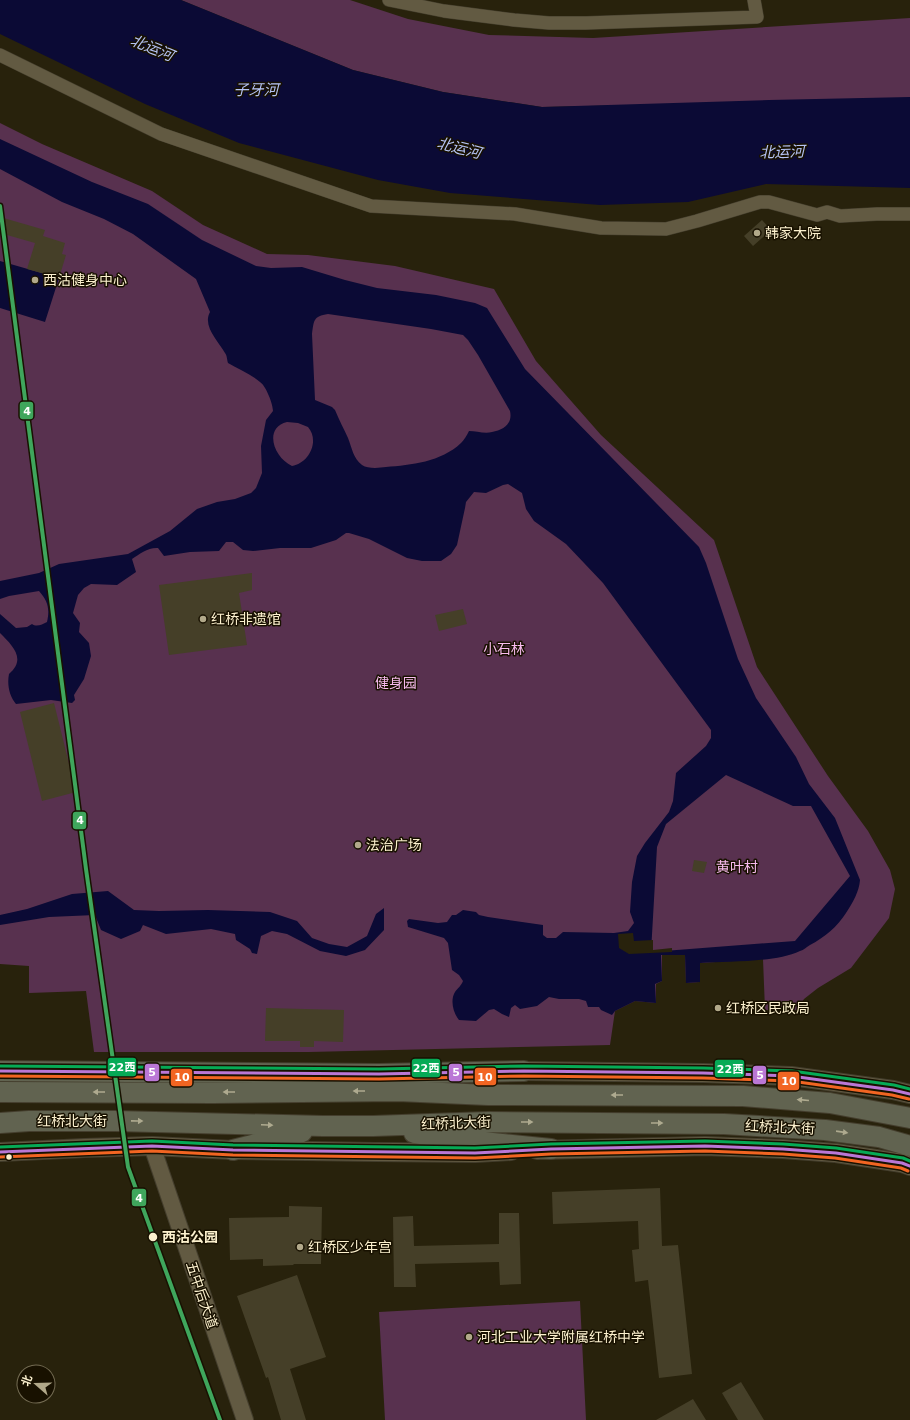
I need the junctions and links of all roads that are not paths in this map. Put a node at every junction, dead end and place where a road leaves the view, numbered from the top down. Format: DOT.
graph roads {
  1 [pos="389,0"];
  2 [pos="754,0"];
  3 [pos="0,55"];
  4 [pos="910,214"];
  5 [pos="0,1071"];
  6 [pos="524,1071"];
  7 [pos="398,1091"];
  8 [pos="0,1092"];
  9 [pos="910,1094"];
  10 [pos="910,1118"];
  11 [pos="0,1123"];
  12 [pos="323,1126"];
  13 [pos="373,1126"];
  14 [pos="152,1146"];
  15 [pos="910,1146"];
  16 [pos="551,1149"];
  17 [pos="233,1150"];
  18 [pos="0,1152"];
  19 [pos="910,1166"];
  20 [pos="245,1420"];
  1 -- 2 [label="street"];
  3 -- 4 [label="street"];
  5 -- 6 [label="main road"];
  6 -- 7 [label="main road"];
  6 -- 9 [label="main road"];
  7 -- 8 [label="main road, 红桥北大街, one-way"];
  10 -- 7 [label="main road, 红桥北大街, one-way"];
  11 -- 12 [label="main road, 红桥北大街, one-way"];
  12 -- 13 [label="main road, 红桥北大街"];
  12 -- 17 [label="main road"];
  13 -- 15 [label="main road, 红桥北大街, one-way"];
  13 -- 16 [label="main road"];
  14 -- 17 [label="main road"];
  14 -- 18 [label="main road"];
  14 -- 20 [label="street, 五中后大道"];
  16 -- 17 [label="main road"];
  16 -- 19 [label="main road"];
}
